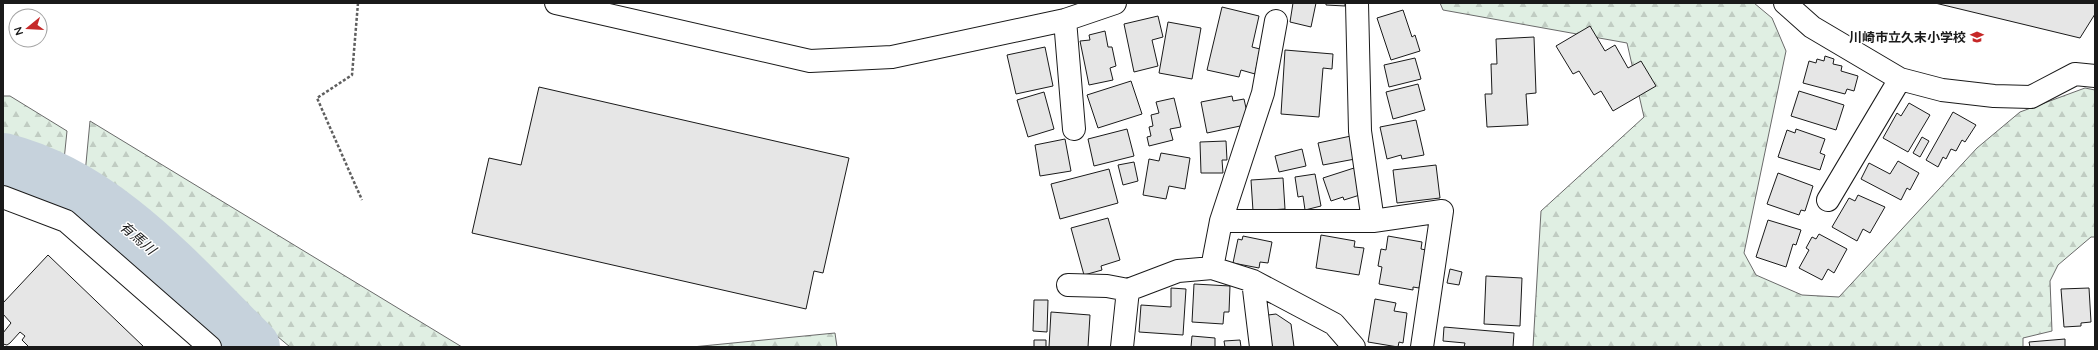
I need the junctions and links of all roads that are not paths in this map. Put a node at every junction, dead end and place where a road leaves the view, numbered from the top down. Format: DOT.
graph roads {
  1 [pos="556,3"];
  2 [pos="1115,3"];
  3 [pos="1357,3"];
  4 [pos="1785,3"];
  5 [pos="1065,20"];
  6 [pos="1276,21"];
  7 [pos="2095,76"];
  8 [pos="1900,79"];
  9 [pos="1074,129"];
  10 [pos="3,197"];
  11 [pos="1828,200"];
  12 [pos="1221,221"];
  13 [pos="1373,221"];
  14 [pos="1212,268"];
  15 [pos="1253,281"];
  16 [pos="1068,285"];
  17 [pos="1128,290"];
  18 [pos="210,347"];
  19 [pos="1122,347"];
  20 [pos="1261,347"];
  21 [pos="1354,347"];
  22 [pos="1422,347"];
  1 -- 5 [label="street"];
  2 -- 5 [label="street"];
  3 -- 13 [label="street"];
  4 -- 8 [label="street"];
  5 -- 9 [label="street"];
  6 -- 12 [label="street"];
  7 -- 8 [label="street"];
  8 -- 11 [label="street"];
  10 -- 18 [label="street"];
  12 -- 13 [label="street"];
  12 -- 14 [label="street"];
  13 -- 22 [label="street"];
  14 -- 15 [label="street"];
  14 -- 17 [label="street"];
  15 -- 20 [label="street"];
  15 -- 21 [label="street"];
  16 -- 17 [label="street"];
  17 -- 19 [label="street"];
}
